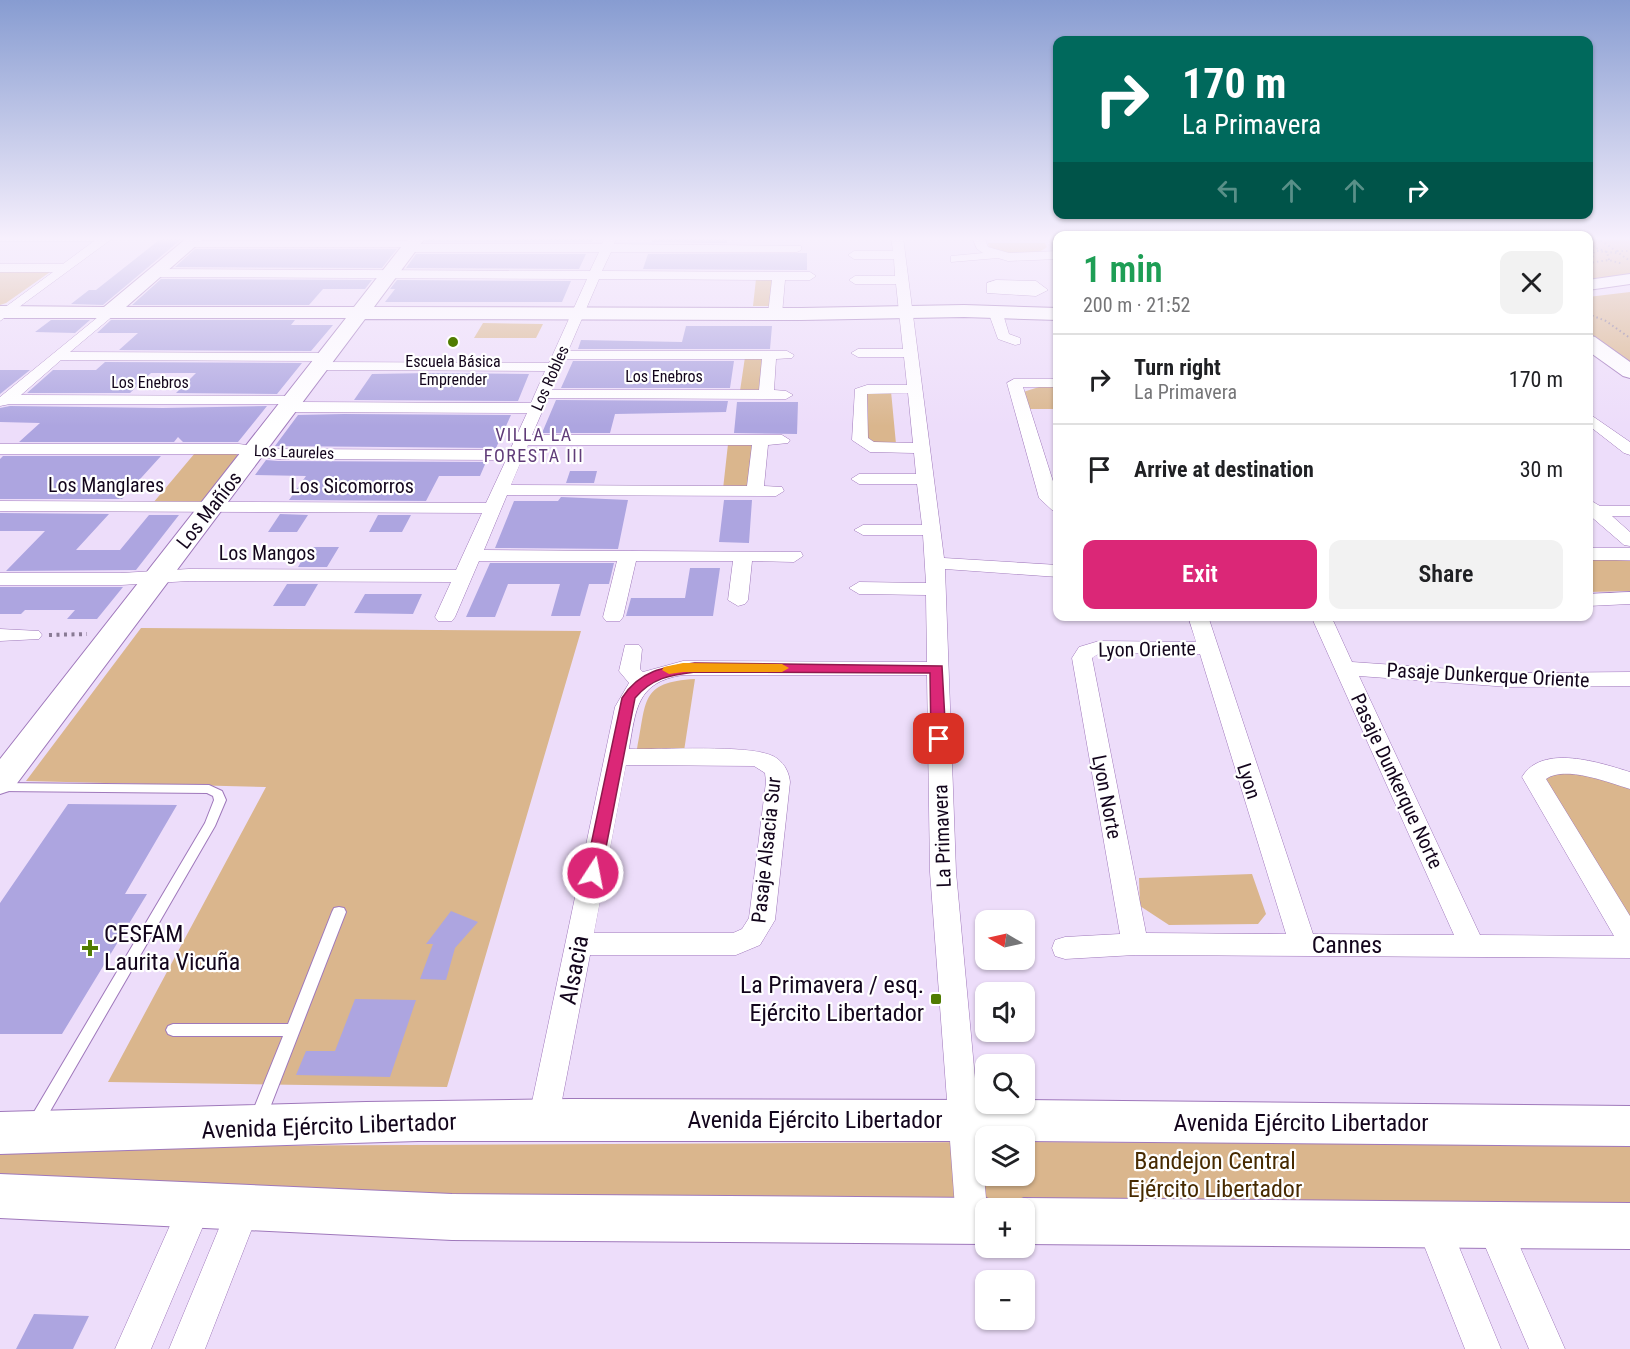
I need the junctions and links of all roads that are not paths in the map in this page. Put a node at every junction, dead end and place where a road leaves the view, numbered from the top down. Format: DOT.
graph roads {
  1 [pos="22,300"];
  2 [pos="124,300"];
  3 [pos="371,300"];
  4 [pos="584,300"];
  5 [pos="776,300"];
  6 [pos="904,300"];
  7 [pos="1027,300"];
  8 [pos="109,312"];
  9 [pos="361,313"];
  10 [pos="578,313"];
  11 [pos="2,314"];
  12 [pos="775,314"];
  13 [pos="906,314"];
  14 [pos="996,314"];
  15 [pos="1031,314"];
  16 [pos="1053,314"];
  17 [pos="1014,341"];
  18 [pos="1593,345"];
  19 [pos="858,353"];
  20 [pos="910,353"];
  21 [pos="770,355"];
  22 [pos="787,355"];
  23 [pos="57,356"];
  24 [pos="557,361"];
  25 [pos="323,362"];
  26 [pos="1630,372"];
  27 [pos="1053,382"];
  28 [pos="915,389"];
  29 [pos="766,395"];
  30 [pos="786,395"];
  31 [pos="540,401"];
  32 [pos="3,402"];
  33 [pos="291,404"];
  34 [pos="1593,421"];
  35 [pos="760,440"];
  36 [pos="782,440"];
  37 [pos="519,447"];
  38 [pos="922,448"];
  39 [pos="0,449"];
  40 [pos="1630,450"];
  41 [pos="254,451"];
  42 [pos="860,479"];
  43 [pos="925,479"];
  44 [pos="500,490"];
  45 [pos="755,491"];
  46 [pos="776,491"];
  47 [pos="1053,503"];
  48 [pos="0,506"];
  49 [pos="211,507"];
  50 [pos="493,508"];
  51 [pos="1593,508"];
  52 [pos="1593,509"];
  53 [pos="1630,511"];
  54 [pos="863,530"];
  55 [pos="931,530"];
  56 [pos="1630,541"];
  57 [pos="1593,554"];
  58 [pos="1630,554"];
  59 [pos="472,555"];
  60 [pos="628,555"];
  61 [pos="743,556"];
  62 [pos="794,556"];
  63 [pos="1053,571"];
  64 [pos="463,576"];
  65 [pos="158,577"];
  66 [pos="935,577"];
  67 [pos="0,579"];
  68 [pos="859,588"];
  69 [pos="1630,598"];
  70 [pos="738,600"];
  71 [pos="1593,600"];
  72 [pos="445,617"];
  73 [pos="613,617"];
  74 [pos="1200,621"];
  75 [pos="1324,621"];
  76 [pos="0,635"];
  77 [pos="32,635"];
  78 [pos="1208,648"];
  79 [pos="632,649"];
  80 [pos="1086,651"];
  81 [pos="937,669"];
  82 [pos="1345,669"];
  83 [pos="1630,679"];
  84 [pos="641,682"];
  85 [pos="616,757"];
  86 [pos="1626,779"];
  87 [pos="0,782"];
  88 [pos="0,787"];
  89 [pos="339,912"];
  90 [pos="1630,939"];
  91 [pos="579,944"];
  92 [pos="1136,944"];
  93 [pos="1303,945"];
  94 [pos="1472,946"];
  95 [pos="1630,947"];
  96 [pos="1065,948"];
  97 [pos="173,1030"];
  98 [pos="292,1030"];
  99 [pos="964,1120"];
  100 [pos="543,1121"];
  101 [pos="1630,1126"];
  102 [pos="255,1127"];
  103 [pos="15,1133"];
  104 [pos="0,1196"];
  105 [pos="976,1198"];
  106 [pos="196,1205"];
  107 [pos="244,1208"];
  108 [pos="975,1221"];
  109 [pos="1035,1221"];
  110 [pos="1432,1225"];
  111 [pos="1493,1225"];
  112 [pos="1630,1226"];
  113 [pos="133,1349"];
  114 [pos="187,1349"];
  115 [pos="1483,1349"];
  116 [pos="1546,1349"];
  1 -- 11 [label="street"];
  2 -- 8 [label="street"];
  3 -- 9 [label="street, Los Mañíos"];
  4 -- 10 [label="street, Los Robles"];
  5 -- 12 [label="street"];
  6 -- 13 [label="street, La Primavera"];
  7 -- 15 [label="street"];
  8 -- 9 [label="street"];
  8 -- 11 [label="street"];
  8 -- 23 [label="street"];
  9 -- 10 [label="street"];
  9 -- 25 [label="street, Los Mañíos"];
  10 -- 12 [label="street"];
  10 -- 24 [label="street, Los Robles"];
  12 -- 13 [label="street"];
  13 -- 14 [label="street"];
  13 -- 20 [label="street, La Primavera"];
  14 -- 15 [label="street"];
  14 -- 17 [label="street"];
  15 -- 16 [label="street"];
  18 -- 26 [label="street"];
  19 -- 20 [label="street"];
  20 -- 28 [label="street, La Primavera"];
  21 -- 22 [label="street"];
  21 -- 24 [label="street"];
  21 -- 29 [label="street"];
  23 -- 25 [label="street"];
  23 -- 32 [label="street"];
  24 -- 25 [label="street"];
  24 -- 31 [label="street, Los Robles"];
  25 -- 33 [label="street, Los Mañíos"];
  27 -- 47 [label="street"];
  28 -- 38 [label="street, La Primavera"];
  28 -- 38 [label="street"];
  29 -- 30 [label="street, Los Enebros"];
  29 -- 31 [label="street, Los Enebros"];
  31 -- 33 [label="street, Los Enebros"];
  31 -- 37 [label="street, Los Robles"];
  32 -- 33 [label="street, Los Enebros"];
  33 -- 41 [label="street, Los Mañíos"];
  34 -- 40 [label="street"];
  35 -- 36 [label="street, Los Laureles"];
  35 -- 37 [label="street, Los Laureles"];
  35 -- 45 [label="street"];
  37 -- 41 [label="street, Los Laureles"];
  37 -- 44 [label="street, Los Robles"];
  38 -- 43 [label="street, La Primavera"];
  39 -- 41 [label="street, Los Laureles"];
  41 -- 49 [label="street, Los Mañíos"];
  42 -- 43 [label="street"];
  43 -- 55 [label="street, La Primavera"];
  44 -- 45 [label="street"];
  44 -- 50 [label="street, Los Robles"];
  45 -- 46 [label="street"];
  48 -- 49 [label="street, Los Manglares"];
  49 -- 50 [label="street, Los Sicomorros"];
  49 -- 65 [label="street, Los Mañíos"];
  50 -- 59 [label="street, Los Robles"];
  51 -- 53 [label="street"];
  52 -- 56 [label="street"];
  54 -- 55 [label="street"];
  55 -- 66 [label="street, La Primavera"];
  57 -- 58 [label="street"];
  59 -- 60 [label="street"];
  59 -- 64 [label="street, Los Robles"];
  60 -- 61 [label="street"];
  60 -- 73 [label="street"];
  61 -- 62 [label="street"];
  61 -- 70 [label="street"];
  63 -- 66 [label="street"];
  64 -- 65 [label="street, Los Mangos"];
  64 -- 72 [label="street, Los Robles"];
  65 -- 67 [label="street, Los Mangos"];
  65 -- 87 [label="street, Los Mañíos"];
  66 -- 68 [label="street"];
  66 -- 81 [label="street, La Primavera"];
  69 -- 71 [label="street"];
  74 -- 78 [label="street, Lyon"];
  75 -- 82 [label="street, Pasaje Dunkerque Norte"];
  76 -- 77 [label="street"];
  78 -- 80 [label="street, Lyon Oriente"];
  78 -- 93 [label="street, Lyon"];
  79 -- 84 [label="street"];
  80 -- 92 [label="street, Lyon Norte"];
  81 -- 84 [label="street"];
  81 -- 99 [label="street, La Primavera"];
  82 -- 83 [label="street, Pasaje Dunkerque Oriente"];
  82 -- 94 [label="street, Pasaje Dunkerque Norte"];
  84 -- 85 [label="street, Alsacia"];
  85 -- 91 [label="street, Alsacia"];
  85 -- 91 [label="street, Pasaje Alsacia Sur"];
  86 -- 90 [label="street"];
  88 -- 103 [label="lane"];
  89 -- 98 [label="lane"];
  91 -- 100 [label="street, Alsacia"];
  92 -- 93 [label="street, Cannes"];
  92 -- 96 [label="street, Cannes"];
  93 -- 94 [label="street, Cannes"];
  94 -- 95 [label="street, Cannes"];
  97 -- 98 [label="lane"];
  98 -- 102 [label="lane"];
  99 -- 100 [label="street, Avenida Ejército Libertador"];
  99 -- 101 [label="street, Avenida Ejército Libertador"];
  99 -- 105 [label="street, La Primavera"];
  100 -- 102 [label="street, Avenida Ejército Libertador"];
  102 -- 103 [label="street, Avenida Ejército Libertador"];
  104 -- 106 [label="street"];
  106 -- 107 [label="street"];
  106 -- 113 [label="street"];
  107 -- 108 [label="street"];
  107 -- 114 [label="street"];
  109 -- 110 [label="street"];
  110 -- 111 [label="street"];
  110 -- 115 [label="street"];
  111 -- 112 [label="street"];
  111 -- 116 [label="street"];
}
